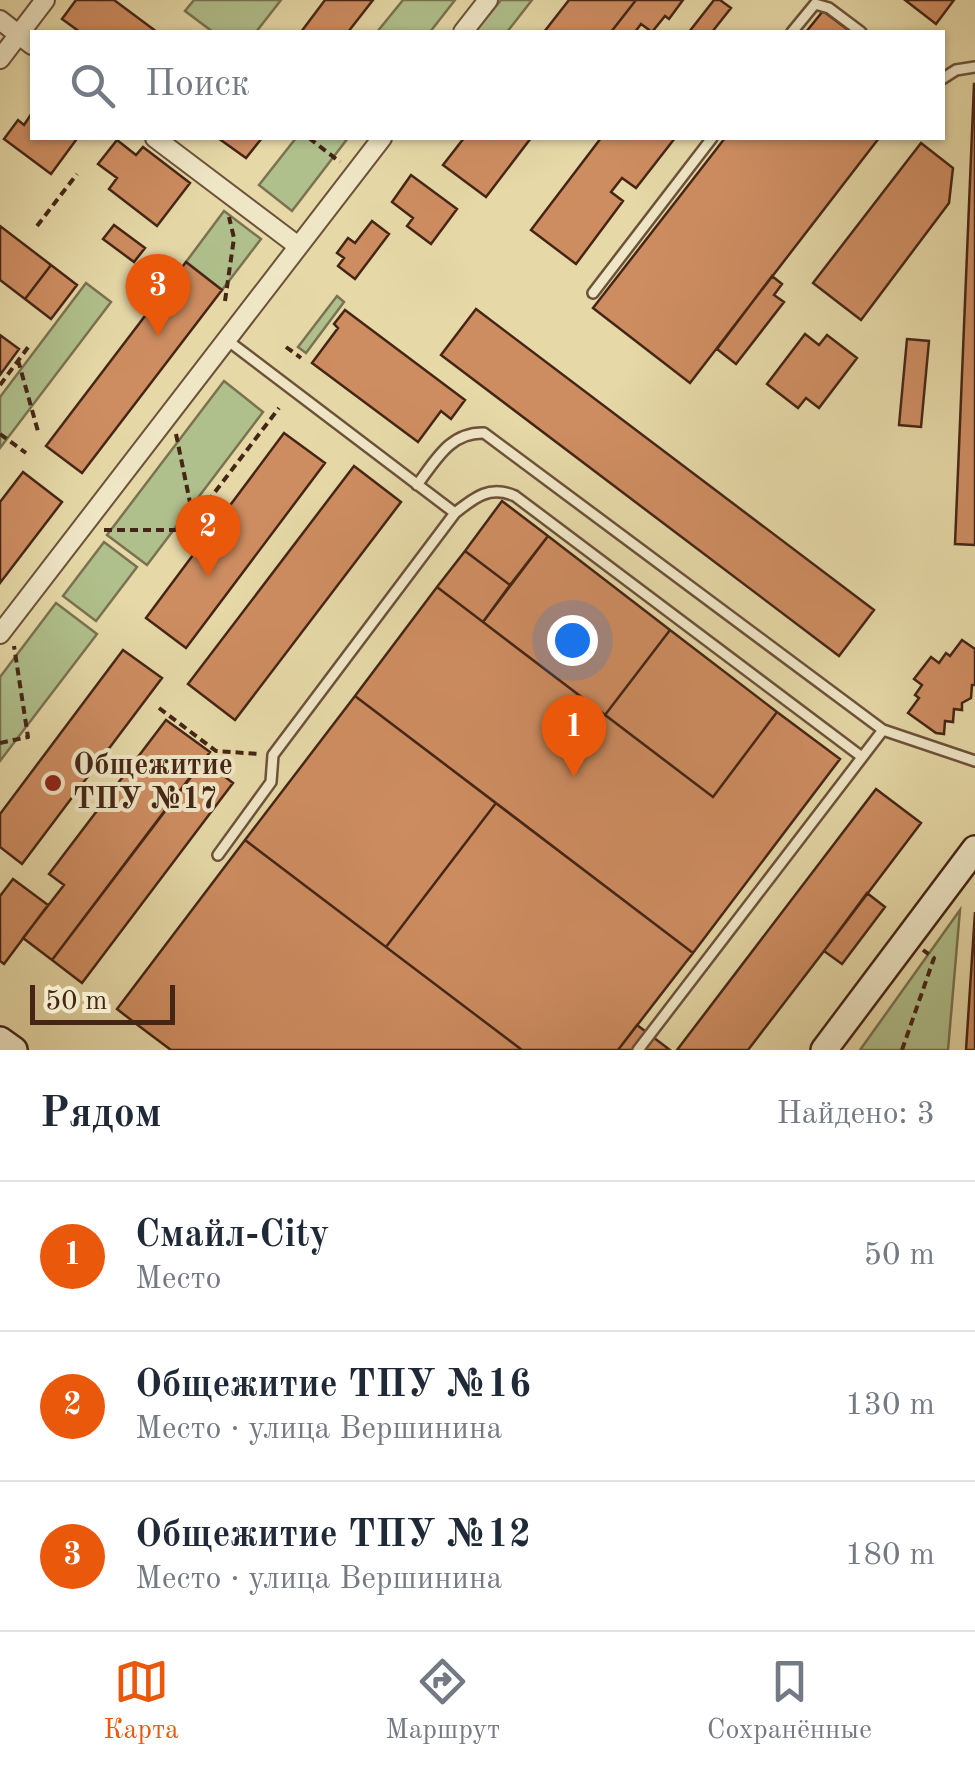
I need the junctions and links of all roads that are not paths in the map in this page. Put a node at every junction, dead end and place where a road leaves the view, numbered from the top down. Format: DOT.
graph roads {
  1 [pos="45,0"];
  2 [pos="488,0"];
  3 [pos="0,20"];
  4 [pos="31,30"];
  5 [pos="465,30"];
  6 [pos="794,30"];
  7 [pos="858,30"];
  8 [pos="26,40"];
  9 [pos="0,58"];
  10 [pos="975,67"];
  11 [pos="945,77"];
  12 [pos="158,140"];
  13 [pos="380,140"];
  14 [pos="710,140"];
  15 [pos="298,246"];
  16 [pos="593,293"];
  17 [pos="227,340"];
  18 [pos="417,485"];
  19 [pos="455,513"];
  20 [pos="7,638"];
  21 [pos="883,730"];
  22 [pos="862,757"];
  23 [pos="975,761"];
  24 [pos="975,849"];
  25 [pos="218,854"];
  26 [pos="0,1040"];
  27 [pos="14,1050"];
  28 [pos="638,1050"];
  29 [pos="824,1050"];
  1 -- 4 [label="street"];
  2 -- 5 [label="street"];
  3 -- 8 [label="street"];
  6 -- 7 [label="lane"];
  8 -- 9 [label="street"];
  10 -- 11 [label="lane"];
  12 -- 15 [label="street"];
  13 -- 15 [label="street"];
  14 -- 16 [label="lane"];
  15 -- 17 [label="street"];
  17 -- 18 [label="lane"];
  17 -- 20 [label="street"];
  18 -- 19 [label="lane"];
  18 -- 21 [label="lane"];
  19 -- 22 [label="lane"];
  19 -- 25 [label="lane"];
  21 -- 22 [label="lane"];
  21 -- 23 [label="lane"];
  22 -- 28 [label="lane"];
  24 -- 29 [label="street"];
  26 -- 27 [label="street"];
}
